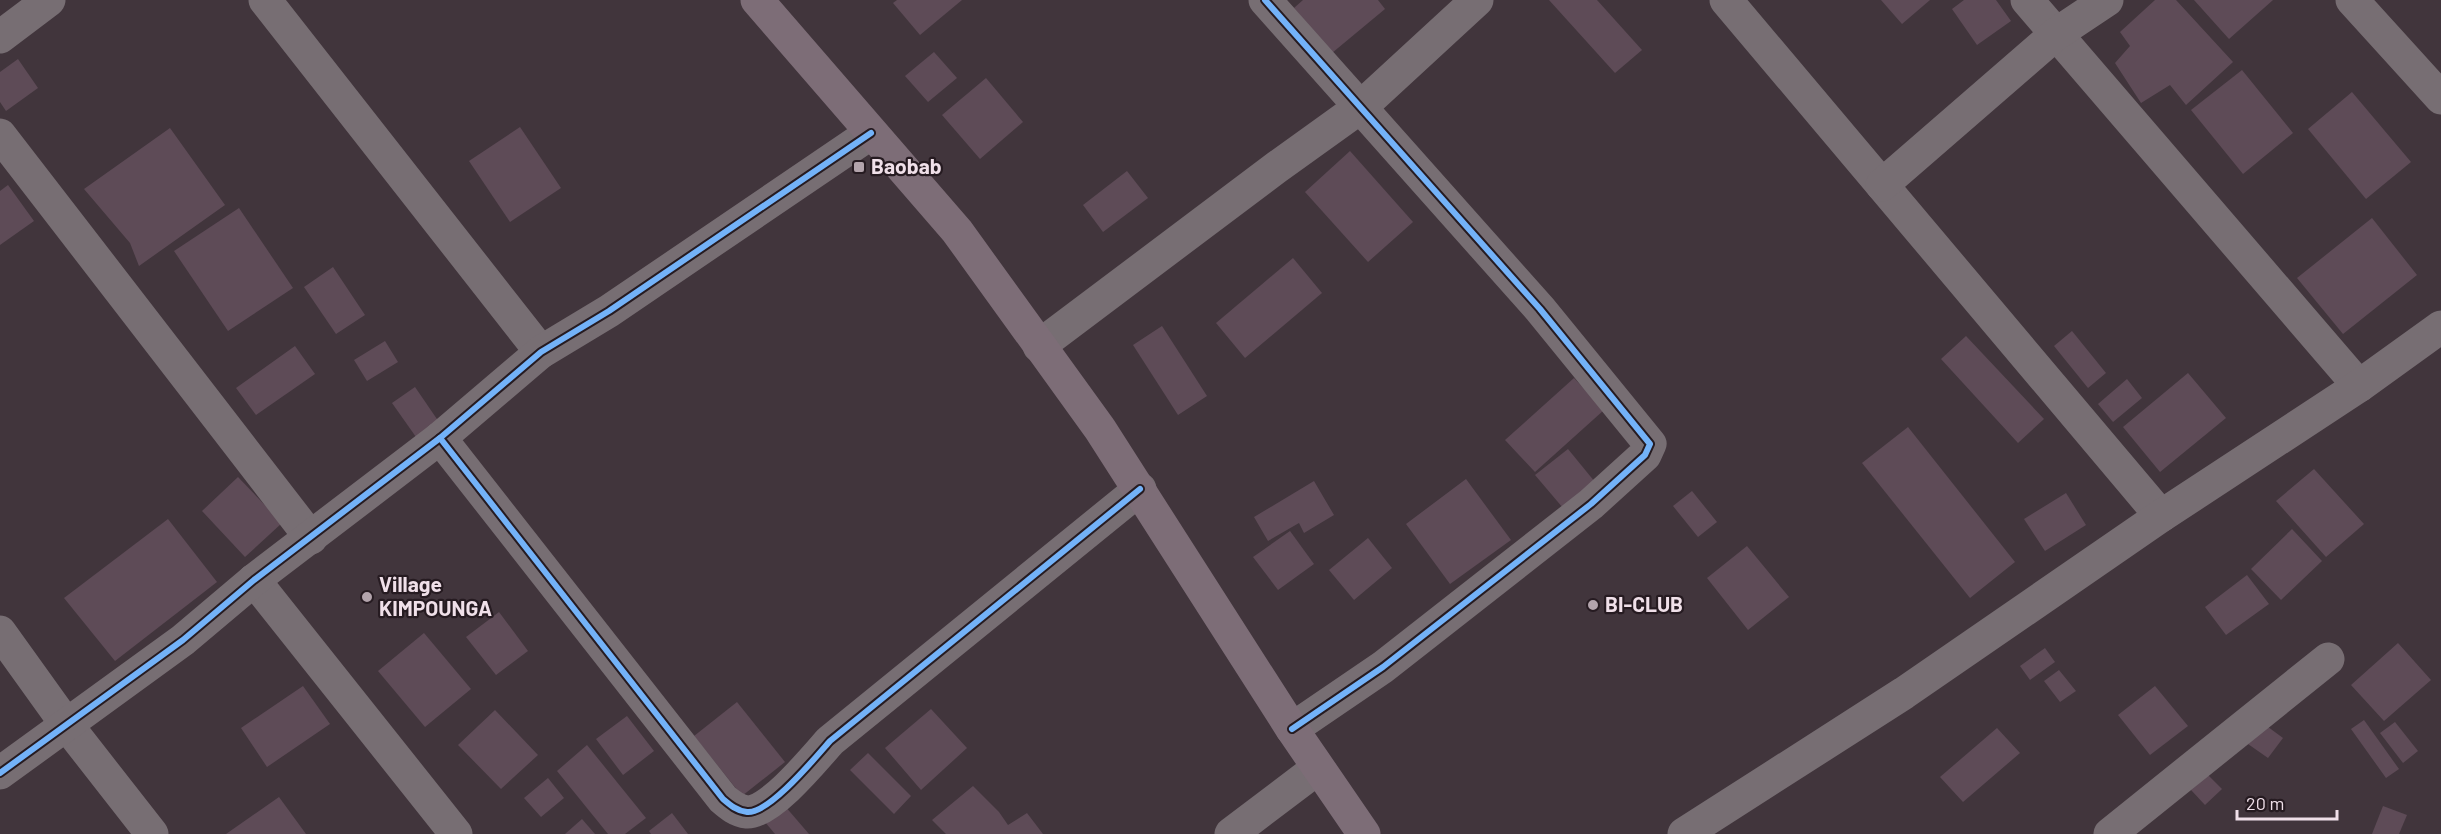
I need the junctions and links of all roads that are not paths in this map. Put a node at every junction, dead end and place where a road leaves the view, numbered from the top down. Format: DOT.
graph roads {
  1 [pos="49,0"];
  2 [pos="266,0"];
  3 [pos="757,0"];
  4 [pos="1265,0"];
  5 [pos="1477,0"];
  6 [pos="1726,0"];
  7 [pos="2027,0"];
  8 [pos="2108,0"];
  9 [pos="2352,0"];
  10 [pos="2056,34"];
  11 [pos="0,37"];
  12 [pos="2441,98"];
  13 [pos="1362,106"];
  14 [pos="871,133"];
  15 [pos="0,135"];
  16 [pos="1882,185"];
  17 [pos="2441,327"];
  18 [pos="1039,346"];
  19 [pos="541,351"];
  20 [pos="2359,386"];
  21 [pos="440,438"];
  22 [pos="1140,489"];
  23 [pos="2161,516"];
  24 [pos="311,537"];
  25 [pos="254,580"];
  26 [pos="0,632"];
  27 [pos="2328,659"];
  28 [pos="66,724"];
  29 [pos="1292,729"];
  30 [pos="1318,768"];
  31 [pos="0,773"];
  32 [pos="152,834"];
  33 [pos="456,834"];
  34 [pos="1231,834"];
  35 [pos="1364,834"];
  36 [pos="1684,834"];
  37 [pos="2110,834"];
  1 -- 11 [label="street"];
  2 -- 19 [label="street"];
  3 -- 14 [label="highway"];
  4 -- 13 [label="street"];
  5 -- 13 [label="street"];
  6 -- 16 [label="street"];
  7 -- 10 [label="street"];
  8 -- 10 [label="street"];
  9 -- 12 [label="street"];
  10 -- 16 [label="street"];
  10 -- 20 [label="street"];
  13 -- 18 [label="street"];
  13 -- 29 [label="street"];
  14 -- 18 [label="highway"];
  14 -- 19 [label="street"];
  15 -- 24 [label="street"];
  16 -- 23 [label="street"];
  17 -- 20 [label="street"];
  18 -- 22 [label="highway"];
  19 -- 21 [label="street"];
  20 -- 23 [label="street"];
  21 -- 22 [label="street"];
  21 -- 24 [label="street"];
  22 -- 29 [label="highway"];
  23 -- 36 [label="street"];
  24 -- 25 [label="street"];
  25 -- 28 [label="street"];
  25 -- 33 [label="street"];
  26 -- 28 [label="street"];
  27 -- 37 [label="street"];
  28 -- 31 [label="street"];
  28 -- 32 [label="street"];
  29 -- 30 [label="highway"];
  30 -- 34 [label="street"];
  30 -- 35 [label="highway"];
}
